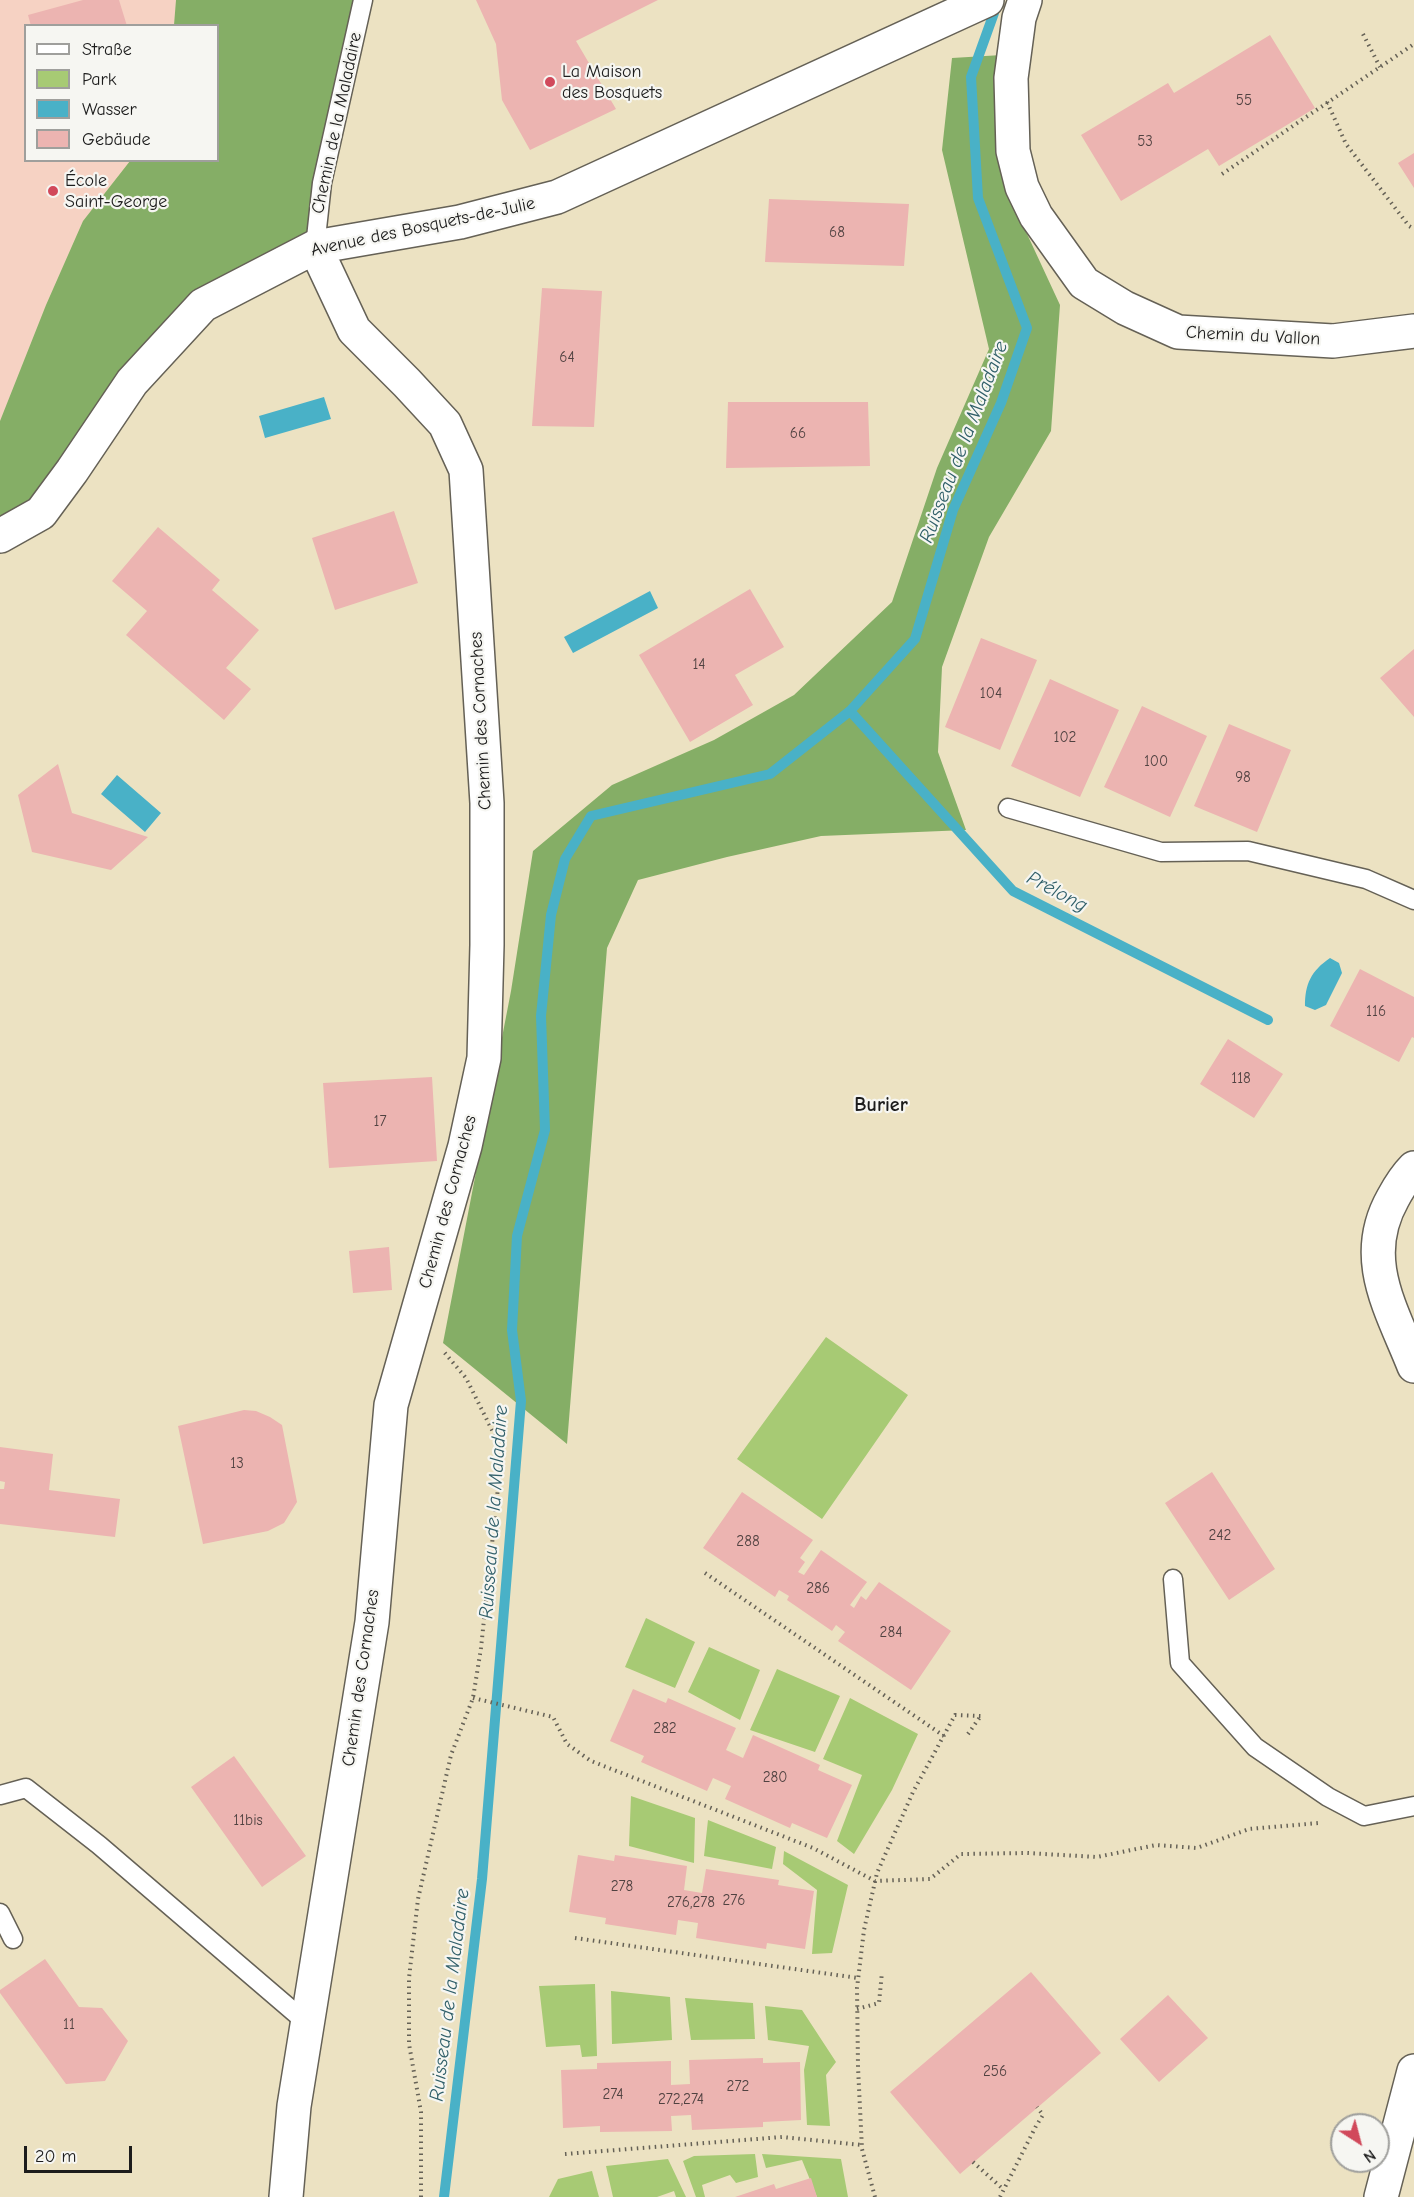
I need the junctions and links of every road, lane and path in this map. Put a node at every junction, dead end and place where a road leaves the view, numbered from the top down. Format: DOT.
graph roads {
  1 [pos="363,0"];
  2 [pos="1025,0"];
  3 [pos="974,6"];
  4 [pos="1363,34"];
  5 [pos="1414,44"];
  6 [pos="1380,67"];
  7 [pos="1327,102"];
  8 [pos="1222,174"];
  9 [pos="1414,229"];
  10 [pos="315,247"];
  11 [pos="1414,331"];
  12 [pos="0,536"];
  13 [pos="1008,808"];
  14 [pos="1414,900"];
  15 [pos="1414,1168"];
  16 [pos="416,1319"];
  17 [pos="1414,1366"];
  18 [pos="705,1573"];
  19 [pos="1173,1579"];
  20 [pos="473,1698"];
  21 [pos="968,1734"];
  22 [pos="944,1736"];
  23 [pos="0,1795"];
  24 [pos="1414,1806"];
  25 [pos="1364,1816"];
  26 [pos="875,1881"];
  27 [pos="0,1913"];
  28 [pos="575,1938"];
  29 [pos="13,1939"];
  30 [pos="882,1972"];
  31 [pos="858,1978"];
  32 [pos="857,2009"];
  33 [pos="308,2024"];
  34 [pos="1414,2071"];
  35 [pos="1038,2107"];
  36 [pos="862,2145"];
  37 [pos="565,2154"];
  38 [pos="973,2162"];
  39 [pos="1004,2190"];
  40 [pos="286,2197"];
  41 [pos="421,2197"];
  42 [pos="875,2197"];
  43 [pos="1000,2197"];
  44 [pos="1382,2197"];
  1 -- 10 [label="lane, Chemin de la Maladaire"];
  2 -- 11 [label="street, Chemin du Vallon"];
  3 -- 10 [label="street, Avenue des Bosquets-de-Julie"];
  4 -- 6 [label="path"];
  5 -- 6 [label="path"];
  6 -- 7 [label="path"];
  7 -- 8 [label="path"];
  7 -- 9 [label="path"];
  10 -- 12 [label="street, Avenue des Bosquets-de-Julie"];
  10 -- 16 [label="street, Chemin des Cornaches"];
  13 -- 14 [label="lane"];
  15 -- 17 [label="street"];
  16 -- 20 [label="path"];
  16 -- 33 [label="street, Chemin des Cornaches"];
  18 -- 22 [label="path"];
  19 -- 25 [label="lane"];
  20 -- 26 [label="path"];
  20 -- 41 [label="path"];
  21 -- 22 [label="path"];
  22 -- 26 [label="path"];
  23 -- 33 [label="lane"];
  24 -- 25 [label="lane"];
  25 -- 26 [label="path"];
  26 -- 31 [label="path"];
  27 -- 29 [label="lane"];
  28 -- 31 [label="path"];
  30 -- 32 [label="path"];
  31 -- 32 [label="path"];
  32 -- 36 [label="path"];
  33 -- 40 [label="street, Chemin des Cornaches"];
  34 -- 44 [label="street"];
  35 -- 39 [label="path"];
  36 -- 37 [label="path"];
  36 -- 42 [label="path"];
  38 -- 39 [label="path"];
  39 -- 43 [label="path"];
}
